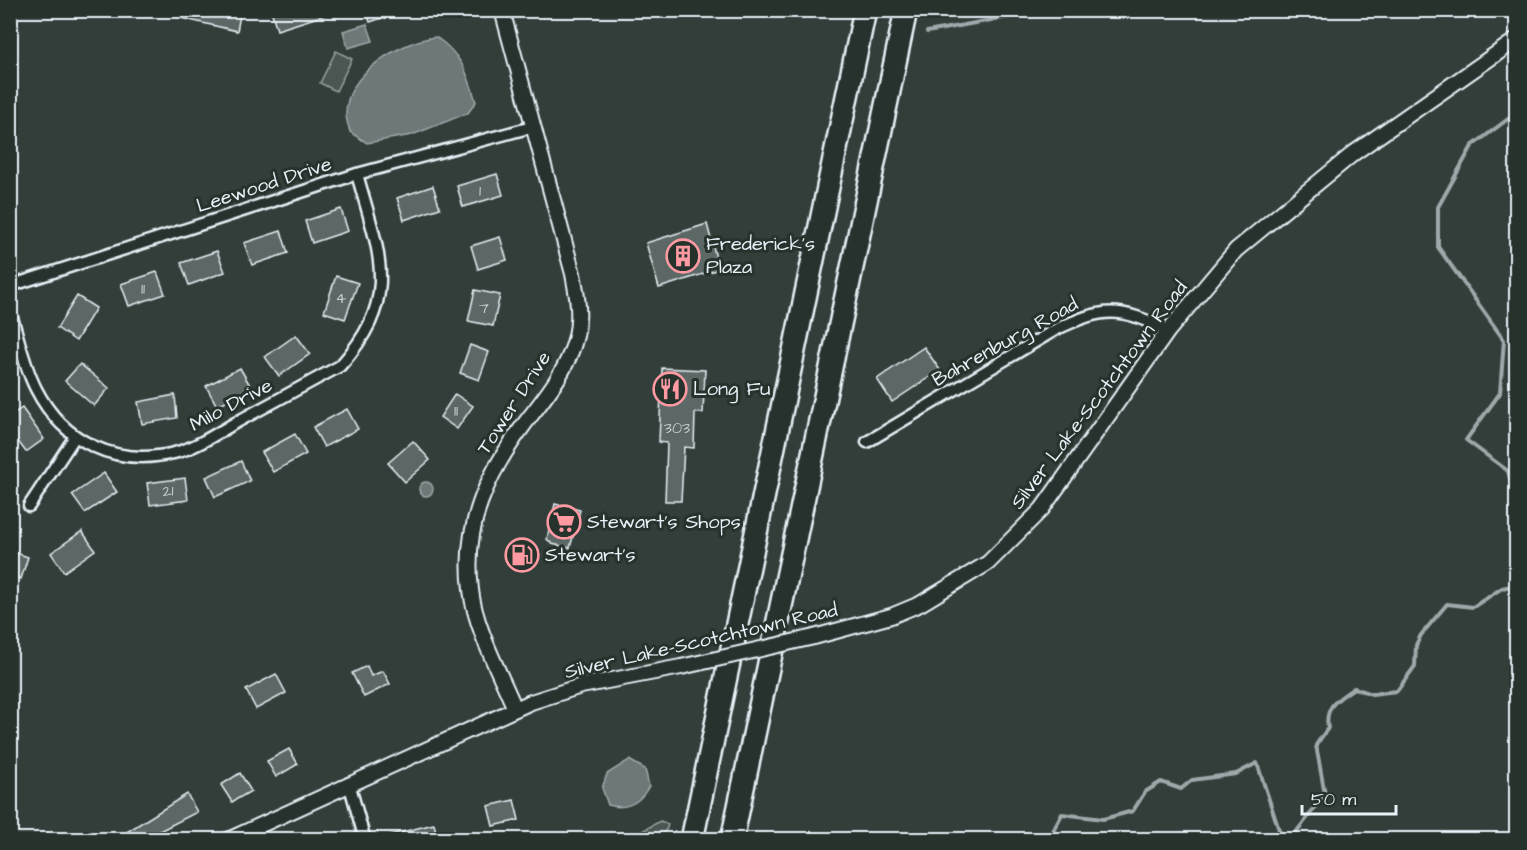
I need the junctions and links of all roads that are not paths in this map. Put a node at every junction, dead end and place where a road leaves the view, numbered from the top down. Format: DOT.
graph roads {
  1 [pos="502,10"];
  2 [pos="865,10"];
  3 [pos="906,10"];
  4 [pos="1516,40"];
  5 [pos="532,127"];
  6 [pos="357,174"];
  7 [pos="10,286"];
  8 [pos="10,311"];
  9 [pos="1168,331"];
  10 [pos="74,438"];
  11 [pos="867,442"];
  12 [pos="29,506"];
  13 [pos="515,709"];
  14 [pos="349,783"];
  15 [pos="228,840"];
  16 [pos="365,840"];
  17 [pos="692,840"];
  18 [pos="732,840"];
  1 -- 5 [label="street, Tower Drive"];
  2 -- 17 [label="highway"];
  3 -- 18 [label="highway"];
  4 -- 9 [label="street, Silver Lake-Scotchtown Road"];
  5 -- 6 [label="street, Leewood Drive"];
  5 -- 13 [label="street, Tower Drive"];
  6 -- 7 [label="street, Leewood Drive"];
  6 -- 10 [label="street, Milo Drive"];
  8 -- 10 [label="street, Milo Drive"];
  9 -- 11 [label="street, Bahrenburg Road"];
  9 -- 13 [label="street, Silver Lake-Scotchtown Road, bridge"];
  10 -- 12 [label="street"];
  13 -- 14 [label="street, Silver Lake-Scotchtown Road"];
  14 -- 15 [label="street, Silver Lake-Scotchtown Road"];
  14 -- 16 [label="street"];
}
